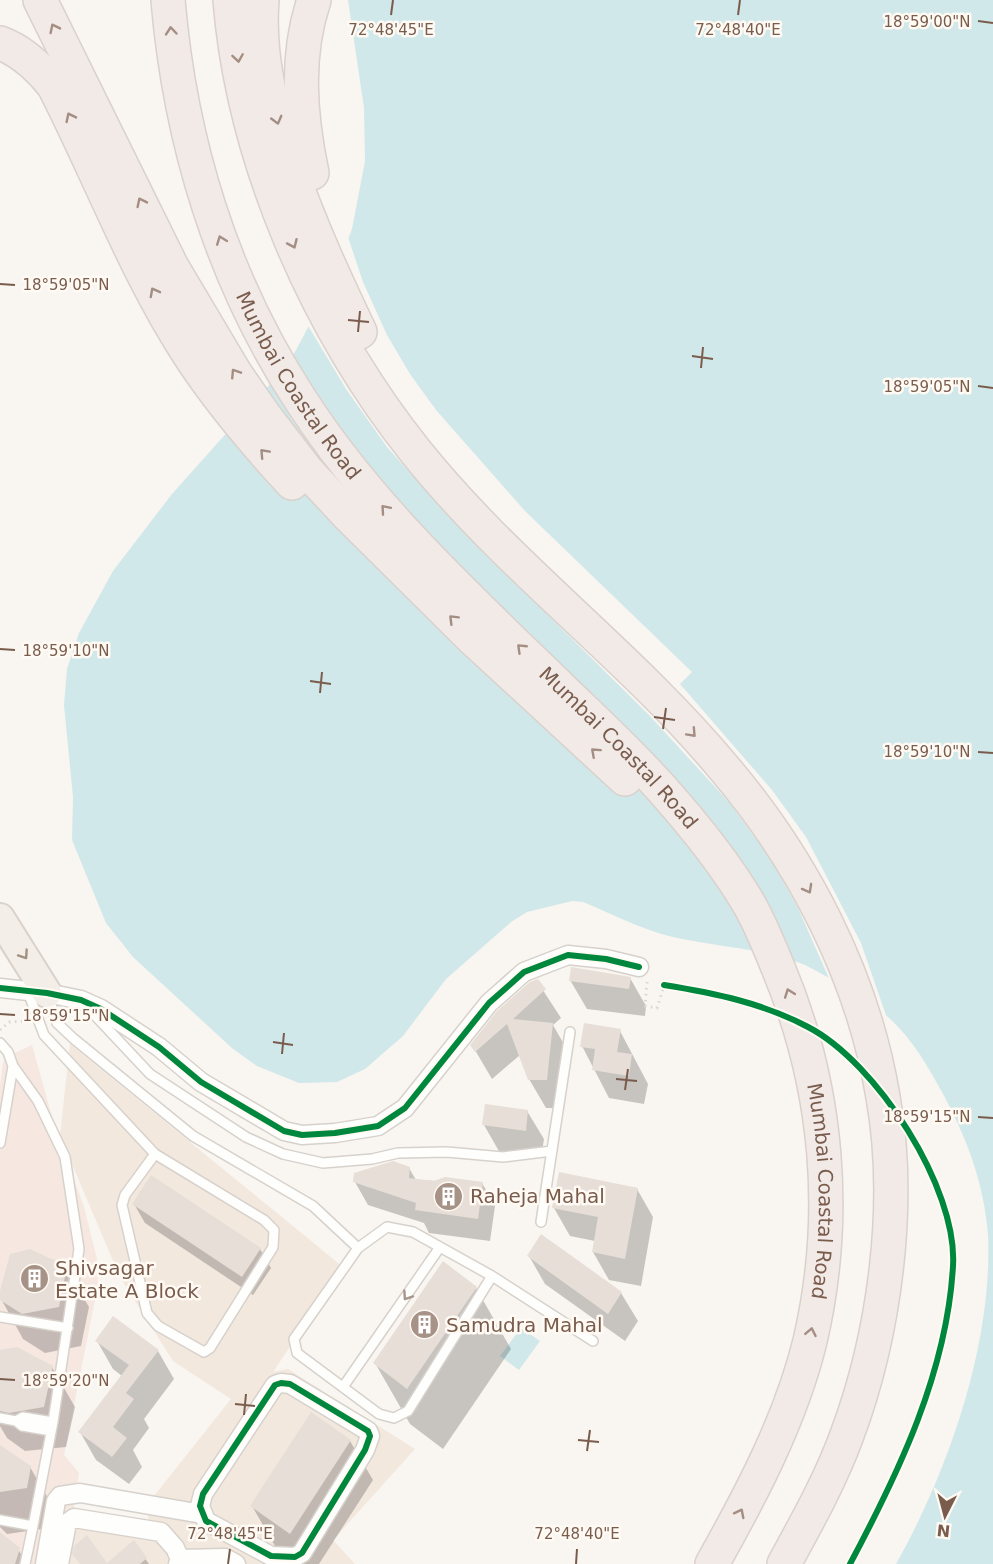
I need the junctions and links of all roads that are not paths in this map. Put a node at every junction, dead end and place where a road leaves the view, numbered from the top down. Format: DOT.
graph roads {
  1 [pos="40,0"];
  2 [pos="168,0"];
  3 [pos="230,0"];
  4 [pos="262,0"];
  5 [pos="314,0"];
  6 [pos="0,43"];
  7 [pos="362,336"];
  8 [pos="404,571"];
  9 [pos="666,704"];
  10 [pos="719,859"];
  11 [pos="0,918"];
  12 [pos="639,967"];
  13 [pos="0,988"];
  14 [pos="37,992"];
  15 [pos="81,1000"];
  16 [pos="570,1032"];
  17 [pos="0,1043"];
  18 [pos="13,1066"];
  19 [pos="0,1143"];
  20 [pos="552,1151"];
  21 [pos="154,1154"];
  22 [pos="541,1222"];
  23 [pos="440,1247"];
  24 [pos="358,1248"];
  25 [pos="492,1276"];
  26 [pos="0,1317"];
  27 [pos="68,1328"];
  28 [pos="593,1341"];
  29 [pos="343,1387"];
  30 [pos="0,1418"];
  31 [pos="52,1426"];
  32 [pos="202,1514"];
  33 [pos="0,1520"];
  34 [pos="33,1526"];
  35 [pos="179,1562"];
  36 [pos="25,1564"];
  37 [pos="45,1564"];
  38 [pos="59,1564"];
  39 [pos="236,1564"];
  40 [pos="712,1564"];
  41 [pos="784,1564"];
  8 -- 1 [label="highway, one-way"];
  10 -- 2 [label="highway, Mumbai Coastal Road, one-way"];
  3 -- 9 [label="highway, one-way"];
  4 -- 7 [label="highway, one-way"];
  5 -- 7 [label="highway"];
  8 -- 6 [label="highway, one-way"];
  7 -- 9 [label="highway"];
  10 -- 8 [label="highway, one-way"];
  9 -- 41 [label="highway, one-way"];
  40 -- 10 [label="highway, Mumbai Coastal Road, one-way"];
  11 -- 14 [label="main road, one-way"];
  12 -- 15 [label="street"];
  13 -- 14 [label="street"];
  14 -- 15 [label="street"];
  14 -- 21 [label="lane"];
  14 -- 24 [label="lane"];
  15 -- 20 [label="lane"];
  16 -- 20 [label="lane"];
  17 -- 18 [label="lane"];
  18 -- 19 [label="lane"];
  18 -- 27 [label="lane"];
  20 -- 22 [label="lane"];
  21 -- 21 [label="lane"];
  23 -- 24 [label="lane"];
  23 -- 25 [label="lane"];
  23 -- 29 [label="lane, one-way"];
  24 -- 29 [label="lane"];
  25 -- 28 [label="lane"];
  25 -- 29 [label="lane"];
  26 -- 27 [label="lane"];
  27 -- 31 [label="lane"];
  30 -- 31 [label="lane"];
  31 -- 34 [label="lane"];
  32 -- 32 [label="street"];
  32 -- 37 [label="street"];
  33 -- 34 [label="lane"];
  34 -- 36 [label="lane"];
  35 -- 38 [label="street"];
  35 -- 39 [label="street"];
}
